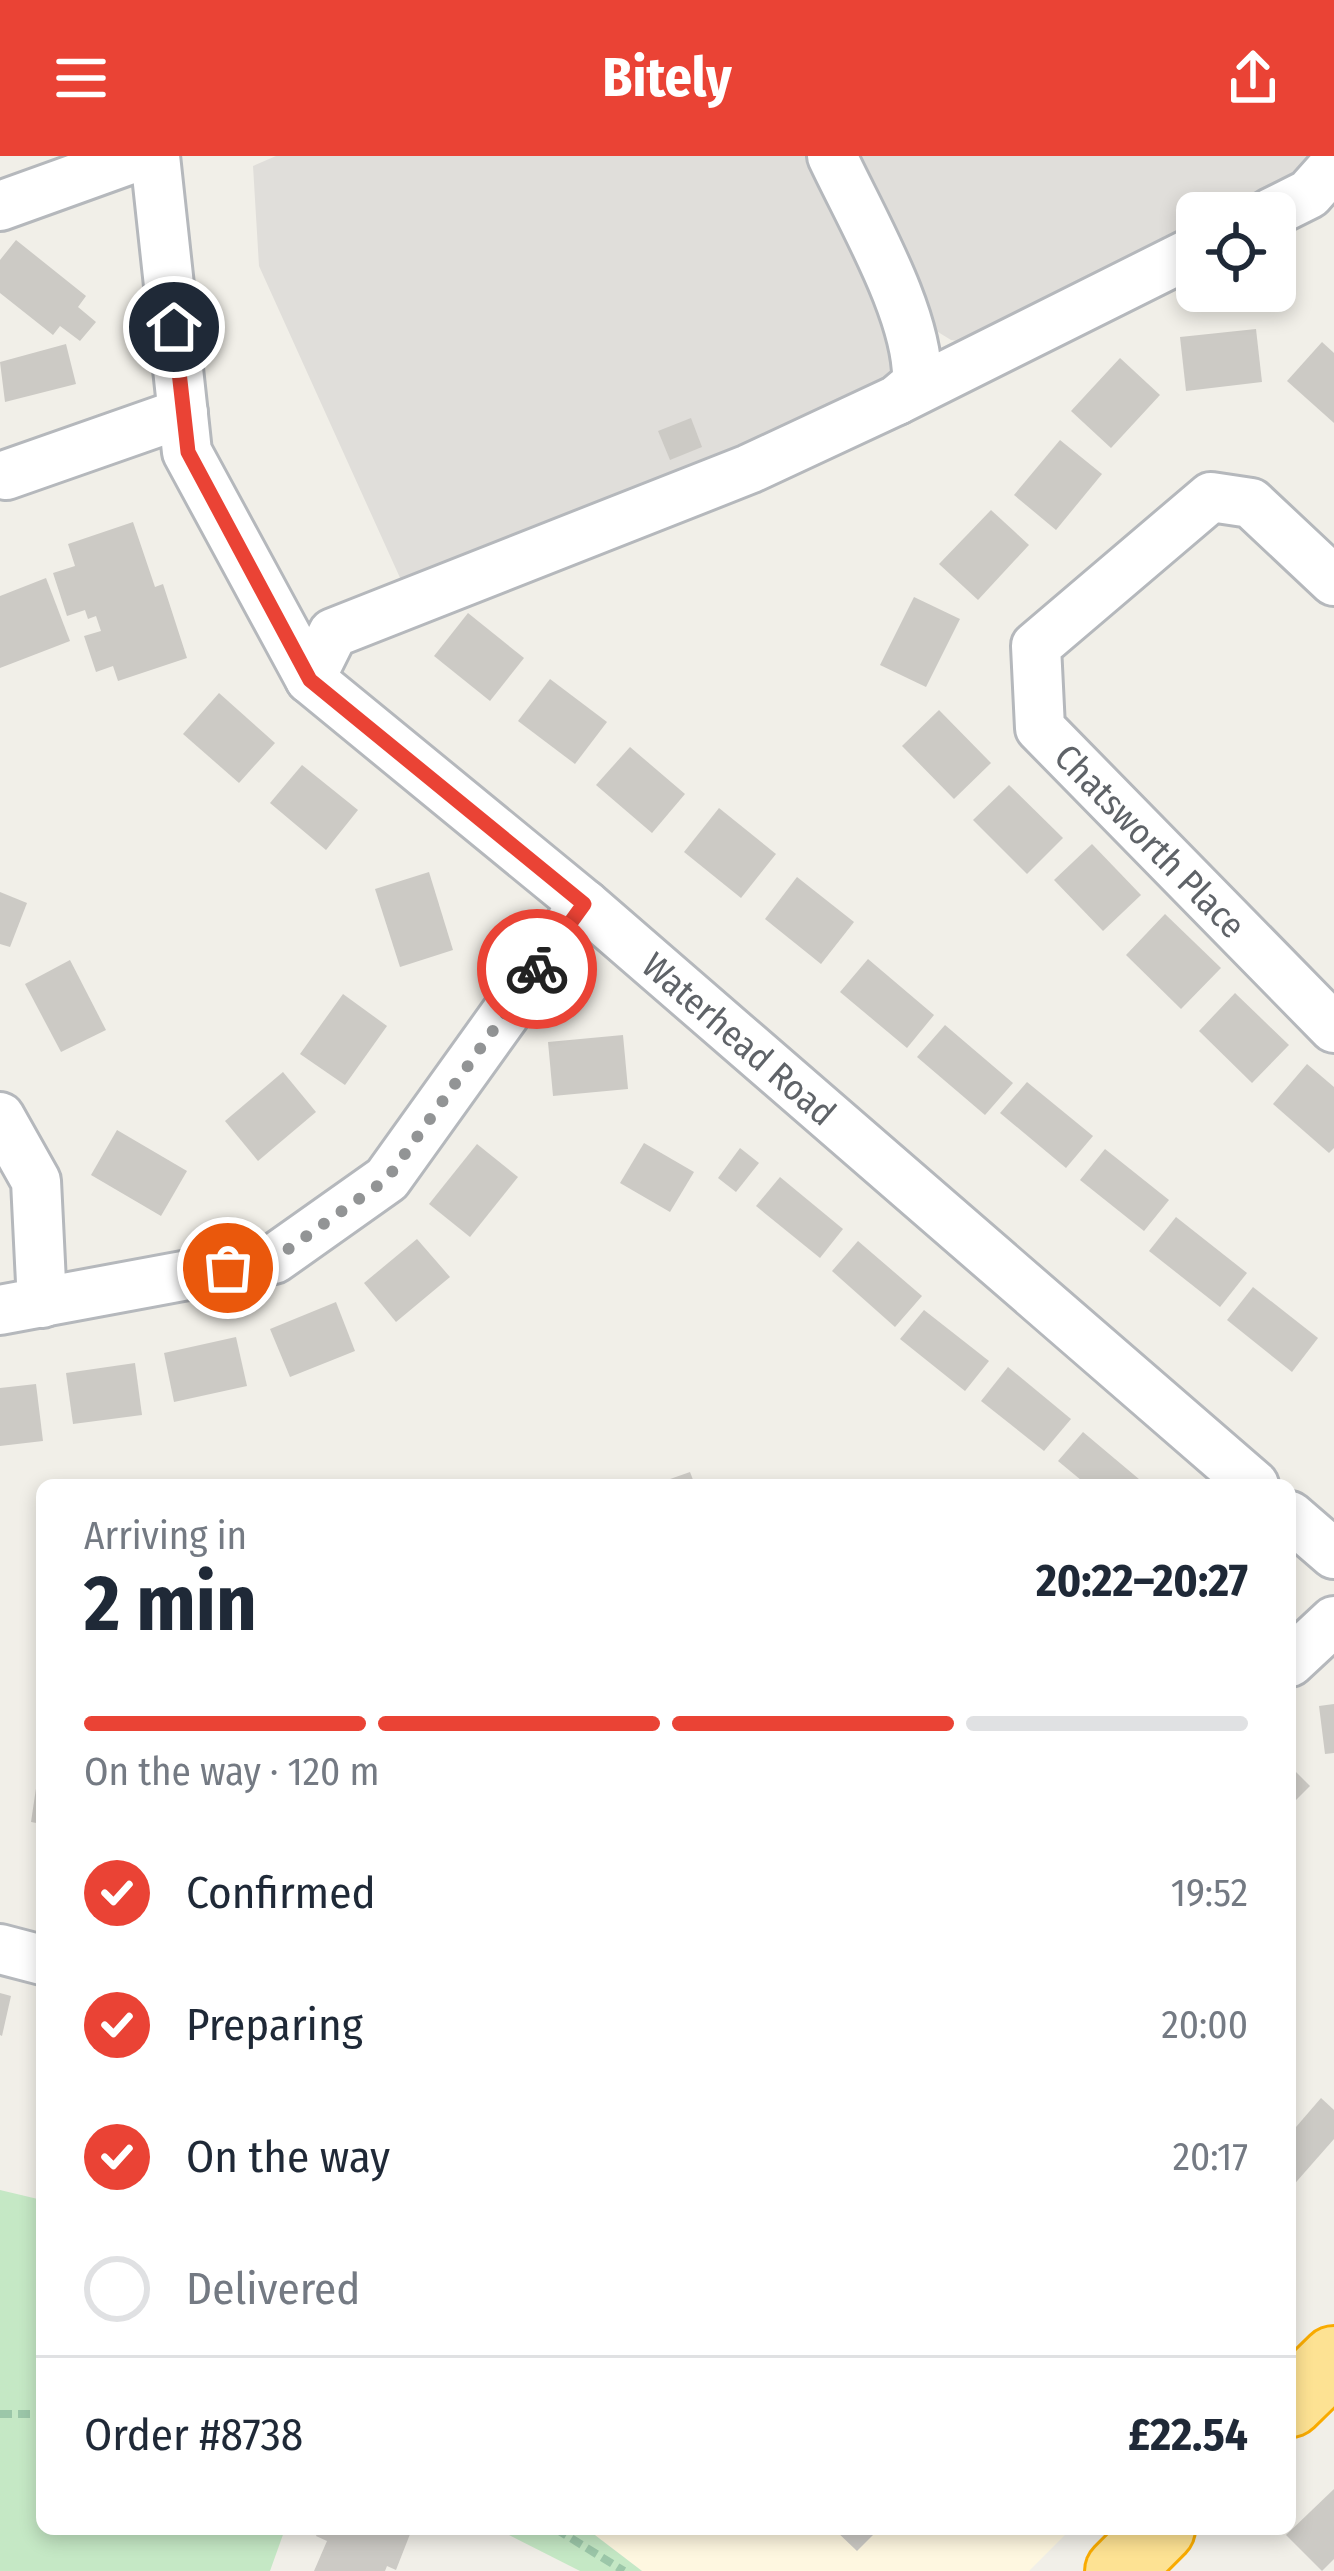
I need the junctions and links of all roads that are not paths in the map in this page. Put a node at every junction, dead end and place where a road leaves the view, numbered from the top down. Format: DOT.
graph roads {
  1 [pos="140,156"];
  2 [pos="155,156"];
  3 [pos="832,156"];
  4 [pos="1333,167"];
  5 [pos="1296,201"];
  6 [pos="0,206"];
  7 [pos="1176,260"];
  8 [pos="897,400"];
  9 [pos="183,413"];
  10 [pos="6,475"];
  11 [pos="1334,581"];
  12 [pos="310,680"];
  13 [pos="584,904"];
  14 [pos="1334,1028"];
  15 [pos="0,1117"];
  16 [pos="21,1306"];
  17 [pos="1247,1479"];
  18 [pos="1296,1521"];
  19 [pos="1334,1554"];
  20 [pos="1334,1621"];
  21 [pos="1296,1656"];
  22 [pos="0,1948"];
  23 [pos="36,1958"];
  24 [pos="1334,2360"];
  25 [pos="1296,2397"];
  26 [pos="1155,2535"];
  27 [pos="1119,2571"];
  1 -- 6 [label="street"];
  2 -- 9 [label="street, Waterhead Road"];
  3 -- 8 [label="street"];
  4 -- 5 [label="street"];
  7 -- 8 [label="street"];
  8 -- 12 [label="street"];
  9 -- 10 [label="street"];
  9 -- 12 [label="street, Waterhead Road"];
  11 -- 14 [label="street, Chatsworth Place"];
  12 -- 13 [label="street, Waterhead Road"];
  13 -- 16 [label="street"];
  13 -- 17 [label="street, Waterhead Road"];
  15 -- 16 [label="street"];
  18 -- 19 [label="street"];
  20 -- 21 [label="street"];
  22 -- 23 [label="street"];
  24 -- 25 [label="highway"];
  26 -- 27 [label="highway"];
}
